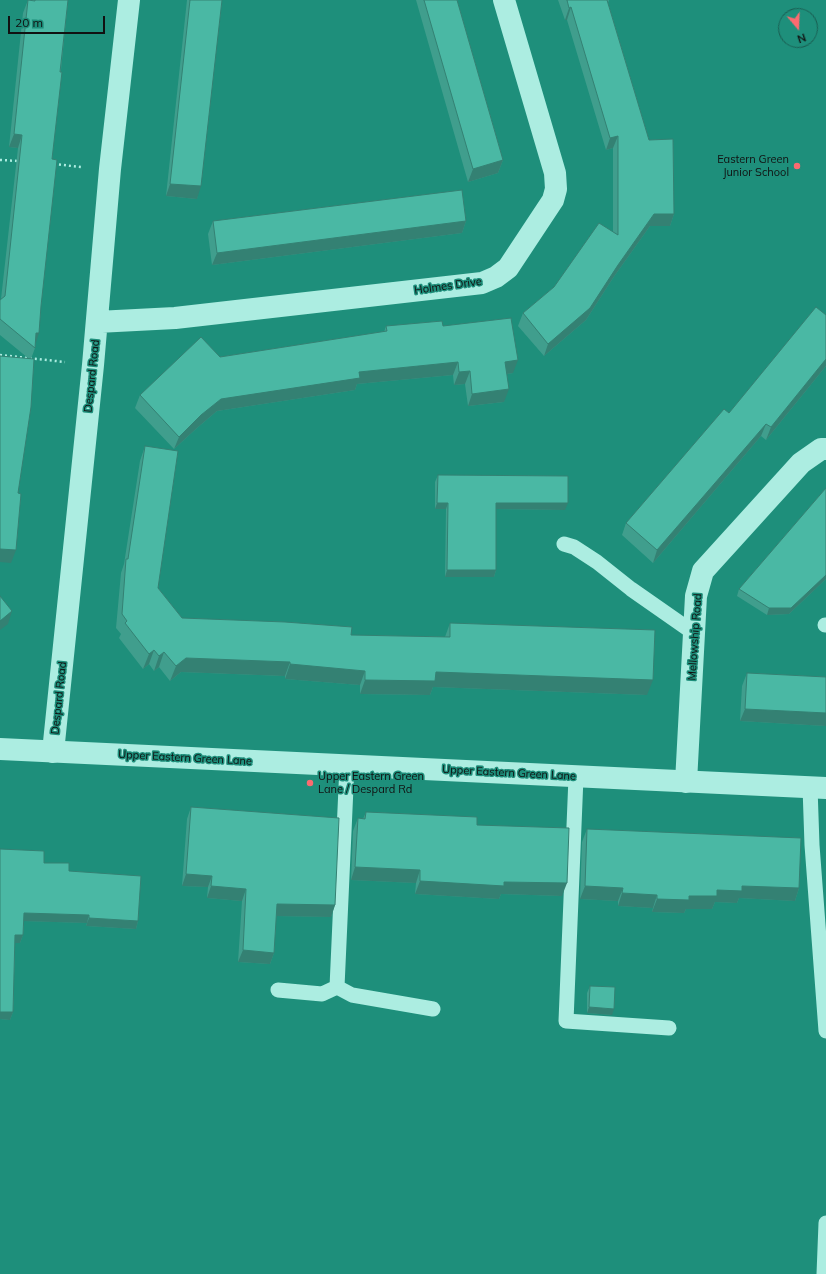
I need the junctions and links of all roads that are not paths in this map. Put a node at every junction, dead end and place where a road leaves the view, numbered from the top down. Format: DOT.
graph roads {
  1 [pos="129,0"];
  2 [pos="504,0"];
  3 [pos="97,322"];
  4 [pos="826,449"];
  5 [pos="564,544"];
  6 [pos="694,633"];
  7 [pos="0,749"];
  8 [pos="53,752"];
  9 [pos="347,765"];
  10 [pos="576,776"];
  11 [pos="686,782"];
  12 [pos="818,788"];
  13 [pos="337,987"];
  14 [pos="278,990"];
  15 [pos="433,1009"];
  16 [pos="670,1028"];
  17 [pos="826,1031"];
  18 [pos="826,1223"];
  19 [pos="824,1274"];
  1 -- 3 [label="street, Despard Road"];
  2 -- 3 [label="street, Holmes Drive"];
  3 -- 8 [label="street, Despard Road"];
  4 -- 6 [label="street, Mellowship Road"];
  5 -- 6 [label="lane"];
  6 -- 11 [label="street, Mellowship Road"];
  7 -- 8 [label="street, Upper Eastern Green Lane"];
  8 -- 9 [label="street, Upper Eastern Green Lane"];
  9 -- 10 [label="street, Upper Eastern Green Lane"];
  9 -- 13 [label="lane"];
  10 -- 11 [label="street, Upper Eastern Green Lane"];
  10 -- 16 [label="lane"];
  11 -- 12 [label="street, Upper Eastern Green Lane"];
  12 -- 17 [label="lane"];
  13 -- 14 [label="lane"];
  13 -- 15 [label="lane"];
  18 -- 19 [label="lane"];
}
